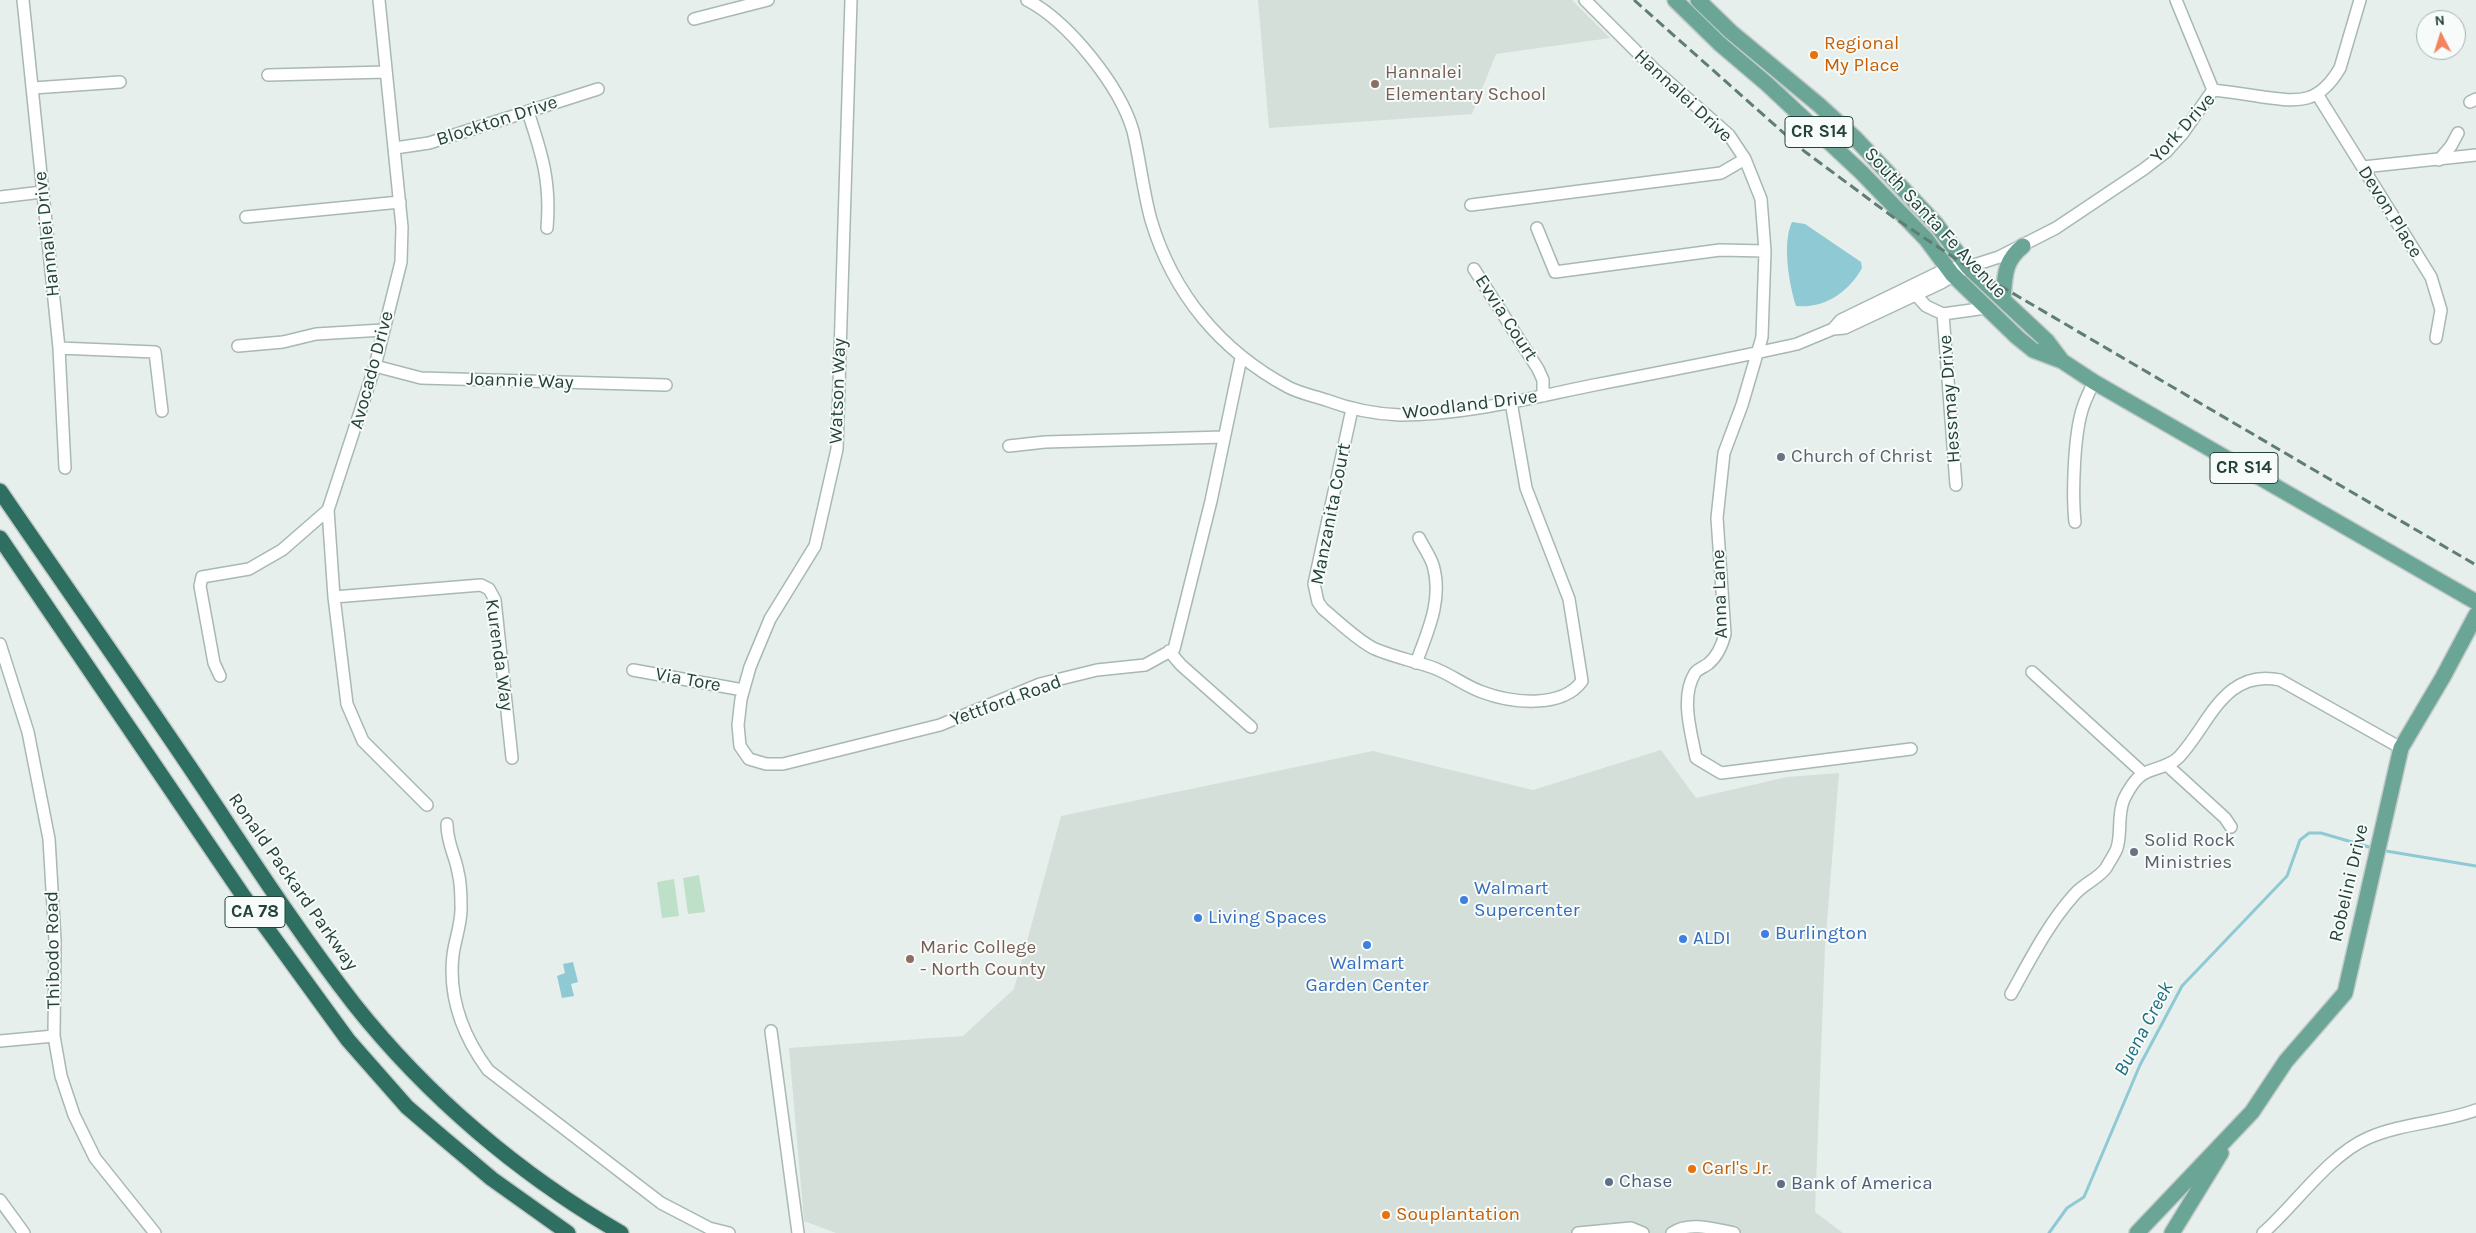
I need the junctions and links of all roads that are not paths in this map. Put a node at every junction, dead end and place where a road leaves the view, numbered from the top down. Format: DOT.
graph roads {
  1 [pos="23,0"];
  2 [pos="379,0"];
  3 [pos="768,0"];
  4 [pos="851,0"];
  5 [pos="1027,0"];
  6 [pos="1586,0"];
  7 [pos="1675,0"];
  8 [pos="1698,0"];
  9 [pos="2176,0"];
  10 [pos="2360,0"];
  11 [pos="694,19"];
  12 [pos="386,72"];
  13 [pos="268,75"];
  14 [pos="120,82"];
  15 [pos="34,88"];
  16 [pos="598,89"];
  17 [pos="2213,90"];
  18 [pos="2317,94"];
  19 [pos="1796,111"];
  20 [pos="528,112"];
  21 [pos="2458,133"];
  22 [pos="395,148"];
  23 [pos="2476,155"];
  24 [pos="1745,159"];
  25 [pos="2438,160"];
  26 [pos="2363,167"];
  27 [pos="42,192"];
  28 [pos="0,197"];
  29 [pos="400,202"];
  30 [pos="1471,204"];
  31 [pos="246,217"];
  32 [pos="547,228"];
  33 [pos="1537,228"];
  34 [pos="2023,246"];
  35 [pos="1765,251"];
  36 [pos="1968,267"];
  37 [pos="1474,269"];
  38 [pos="1951,272"];
  39 [pos="1916,295"];
  40 [pos="2003,298"];
  41 [pos="1986,308"];
  42 [pos="1943,314"];
  43 [pos="1833,329"];
  44 [pos="383,330"];
  45 [pos="2436,338"];
  46 [pos="238,346"];
  47 [pos="59,348"];
  48 [pos="1758,353"];
  49 [pos="1241,358"];
  50 [pos="2062,361"];
  51 [pos="375,366"];
  52 [pos="2094,382"];
  53 [pos="666,384"];
  54 [pos="1543,396"];
  55 [pos="1511,402"];
  56 [pos="1352,409"];
  57 [pos="162,411"];
  58 [pos="1224,437"];
  59 [pos="1009,446"];
  60 [pos="65,468"];
  61 [pos="1956,485"];
  62 [pos="0,491"];
  63 [pos="328,510"];
  64 [pos="2074,522"];
  65 [pos="0,538"];
  66 [pos="1419,538"];
  67 [pos="334,597"];
  68 [pos="2476,602"];
  69 [pos="2476,615"];
  70 [pos="0,644"];
  71 [pos="1169,651"];
  72 [pos="1416,663"];
  73 [pos="633,670"];
  74 [pos="2032,672"];
  75 [pos="220,676"];
  76 [pos="743,690"];
  77 [pos="1251,728"];
  78 [pos="2401,748"];
  79 [pos="1910,749"];
  80 [pos="512,758"];
  81 [pos="749,759"];
  82 [pos="2168,766"];
  83 [pos="2143,773"];
  84 [pos="427,804"];
  85 [pos="446,824"];
  86 [pos="2231,828"];
  87 [pos="2011,994"];
  88 [pos="771,1031"];
  89 [pos="54,1036"];
  90 [pos="0,1041"];
  91 [pos="2476,1110"];
  92 [pos="2229,1139"];
  93 [pos="0,1200"];
  94 [pos="24,1233"];
  95 [pos="155,1233"];
  96 [pos="568,1233"];
  97 [pos="621,1233"];
  98 [pos="729,1233"];
  99 [pos="798,1233"];
  100 [pos="1578,1233"];
  101 [pos="1643,1233"];
  102 [pos="1672,1233"];
  103 [pos="1734,1233"];
  104 [pos="2137,1233"];
  105 [pos="2172,1233"];
  106 [pos="2263,1233"];
  1 -- 15 [label="street, Hannalei Drive"];
  2 -- 12 [label="street, Avocado Drive"];
  3 -- 11 [label="street"];
  4 -- 76 [label="street, Watson Way"];
  5 -- 49 [label="street, Woodland Drive"];
  6 -- 24 [label="street, Hannalei Drive"];
  7 -- 19 [label="main road, South Santa Fe Avenue / CR S14"];
  8 -- 36 [label="main road, South Santa Fe Avenue / CR S14"];
  9 -- 17 [label="street"];
  10 -- 18 [label="street"];
  12 -- 13 [label="street"];
  12 -- 22 [label="street, Avocado Drive"];
  14 -- 15 [label="street"];
  15 -- 27 [label="street, Hannalei Drive"];
  16 -- 20 [label="street, Blockton Drive"];
  17 -- 18 [label="street, York Drive"];
  17 -- 34 [label="street, York Drive"];
  18 -- 26 [label="street, Devon Place"];
  19 -- 36 [label="main road"];
  19 -- 38 [label="main road, South Santa Fe Avenue / CR S14"];
  20 -- 22 [label="street, Blockton Drive"];
  20 -- 32 [label="street"];
  21 -- 25 [label="street"];
  22 -- 29 [label="street, Avocado Drive"];
  23 -- 25 [label="street"];
  24 -- 30 [label="street"];
  24 -- 35 [label="street, Hannalei Drive"];
  25 -- 26 [label="street"];
  26 -- 45 [label="street, Devon Place"];
  27 -- 28 [label="street"];
  27 -- 47 [label="street, Hannalei Drive"];
  29 -- 31 [label="street"];
  29 -- 44 [label="street, Avocado Drive"];
  33 -- 35 [label="street"];
  34 -- 36 [label="street, York Drive"];
  34 -- 40 [label="main road"];
  35 -- 48 [label="street, Hannalei Drive"];
  36 -- 38 [label="street, Woodland Drive"];
  36 -- 40 [label="main road, South Santa Fe Avenue / CR S14"];
  37 -- 54 [label="street, Evvia Court"];
  38 -- 39 [label="street, Woodland Drive"];
  38 -- 41 [label="main road, South Santa Fe Avenue / CR S14"];
  38 -- 43 [label="street, Woodland Drive"];
  39 -- 42 [label="street, Hessmay Drive"];
  39 -- 43 [label="street, Woodland Drive"];
  40 -- 50 [label="main road, South Santa Fe Avenue / CR S14"];
  41 -- 42 [label="street, Hessmay Drive"];
  41 -- 50 [label="main road, South Santa Fe Avenue / CR S14"];
  42 -- 61 [label="street, Hessmay Drive"];
  43 -- 48 [label="street, Woodland Drive"];
  44 -- 46 [label="street"];
  44 -- 51 [label="street, Avocado Drive"];
  47 -- 57 [label="street"];
  47 -- 60 [label="street, Hannalei Drive"];
  48 -- 54 [label="street, Woodland Drive"];
  48 -- 79 [label="street, Anna Lane"];
  49 -- 56 [label="street, Woodland Drive"];
  49 -- 58 [label="street"];
  50 -- 52 [label="main road, South Santa Fe Avenue / CR S14"];
  51 -- 53 [label="street, Joannie Way"];
  51 -- 63 [label="street, Avocado Drive"];
  52 -- 64 [label="street"];
  52 -- 68 [label="main road, South Santa Fe Avenue / CR S14"];
  54 -- 55 [label="street, Woodland Drive"];
  55 -- 56 [label="street, Woodland Drive"];
  55 -- 72 [label="street, Manzanita Court"];
  56 -- 72 [label="street, Manzanita Court"];
  58 -- 59 [label="street"];
  58 -- 71 [label="street"];
  62 -- 97 [label="highway, Ronald Packard Parkway / CA 78"];
  63 -- 67 [label="street, Avocado Drive"];
  63 -- 75 [label="street"];
  65 -- 96 [label="highway, CA 78"];
  66 -- 72 [label="street"];
  67 -- 80 [label="street, Kurenda Way"];
  67 -- 84 [label="street, Avocado Drive"];
  69 -- 78 [label="main road, Robelini Drive"];
  70 -- 89 [label="street, Thibodo Road"];
  71 -- 77 [label="street"];
  71 -- 81 [label="street, Yettford Road"];
  73 -- 76 [label="street, Via Tore"];
  74 -- 83 [label="street"];
  76 -- 81 [label="street, Watson Way"];
  78 -- 82 [label="street"];
  78 -- 92 [label="main road, Robelini Drive"];
  82 -- 83 [label="street"];
  82 -- 86 [label="street"];
  83 -- 87 [label="street"];
  85 -- 98 [label="street"];
  88 -- 99 [label="street"];
  89 -- 90 [label="street"];
  89 -- 95 [label="street, Thibodo Road"];
  91 -- 106 [label="street"];
  92 -- 104 [label="main road"];
  92 -- 105 [label="main road"];
  93 -- 94 [label="street"];
  100 -- 101 [label="street"];
  102 -- 103 [label="street"];
}
